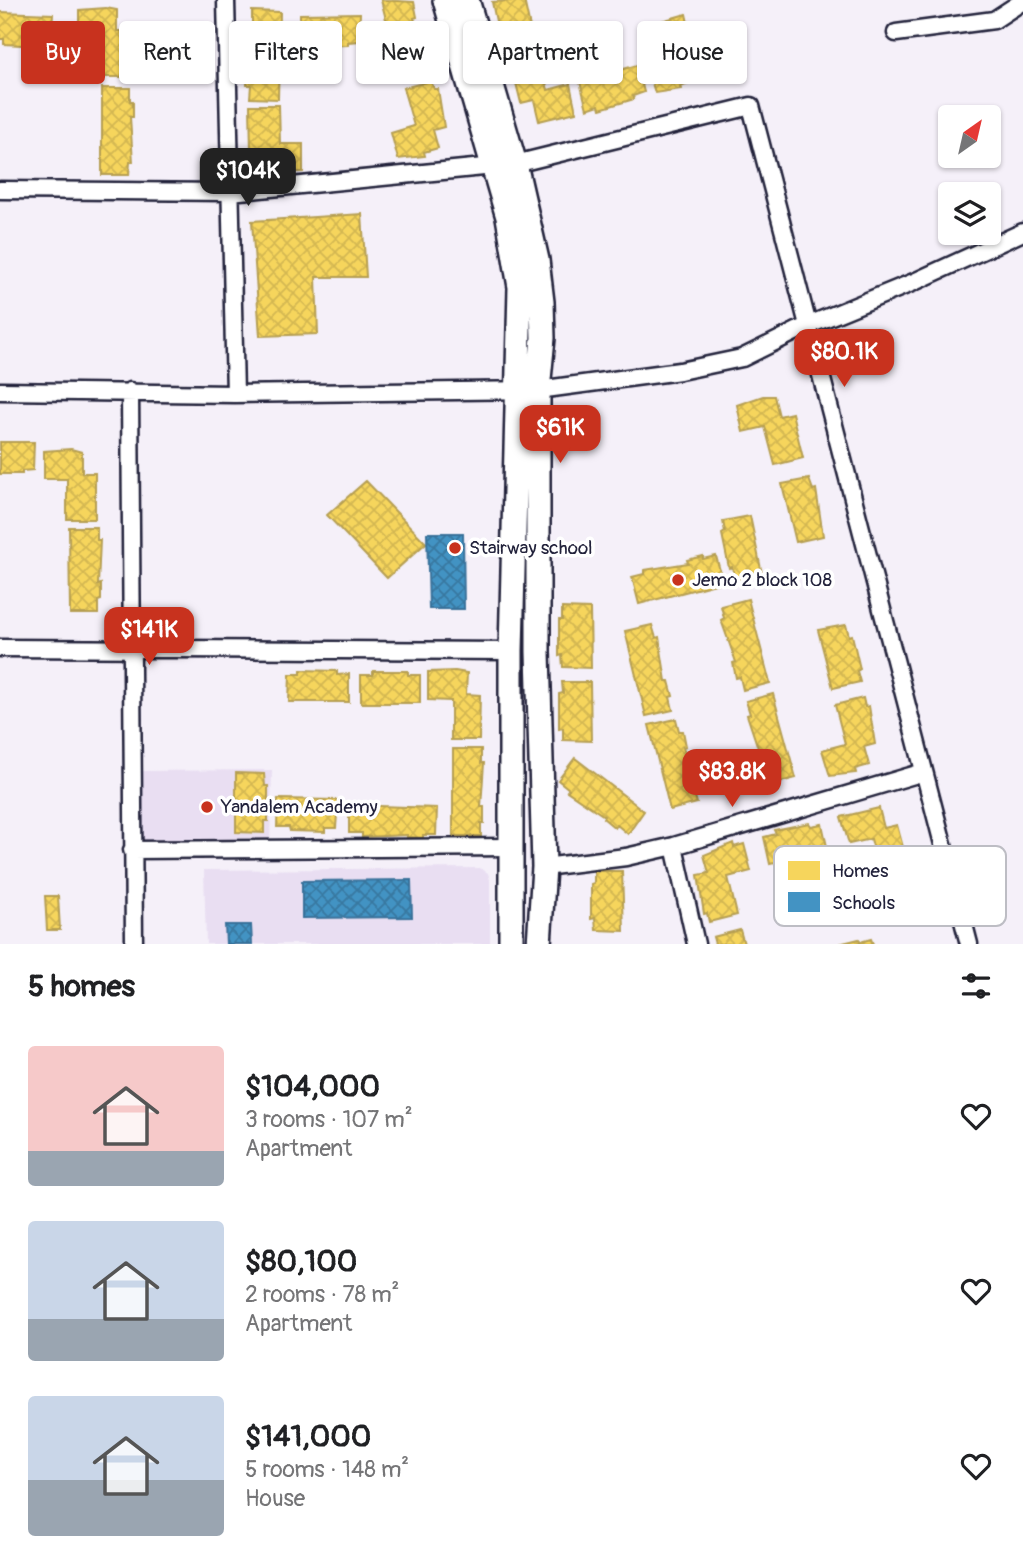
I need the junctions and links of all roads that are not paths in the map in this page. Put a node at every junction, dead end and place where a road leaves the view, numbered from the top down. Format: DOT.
graph roads {
  1 [pos="226,0"];
  2 [pos="444,0"];
  3 [pos="467,0"];
  4 [pos="1023,1"];
  5 [pos="896,33"];
  6 [pos="505,165"];
  7 [pos="0,190"];
  8 [pos="230,192"];
  9 [pos="1023,232"];
  10 [pos="809,326"];
  11 [pos="529,389"];
  12 [pos="0,391"];
  13 [pos="130,391"];
  14 [pos="235,394"];
  15 [pos="0,648"];
  16 [pos="131,648"];
  17 [pos="511,651"];
  18 [pos="924,772"];
  19 [pos="674,846"];
  20 [pos="943,846"];
  21 [pos="512,847"];
  22 [pos="132,850"];
  23 [pos="544,867"];
  24 [pos="964,926"];
  25 [pos="134,944"];
  26 [pos="511,944"];
  27 [pos="539,944"];
  28 [pos="696,944"];
  29 [pos="969,944"];
  1 -- 8 [label="street"];
  2 -- 6 [label="street"];
  3 -- 6 [label="street"];
  4 -- 5 [label="street"];
  6 -- 8 [label="street"];
  6 -- 10 [label="street"];
  6 -- 11 [label="street"];
  7 -- 8 [label="street"];
  8 -- 14 [label="street"];
  9 -- 10 [label="street"];
  10 -- 11 [label="street"];
  10 -- 18 [label="street"];
  11 -- 14 [label="street"];
  11 -- 17 [label="street"];
  11 -- 23 [label="street"];
  12 -- 13 [label="street"];
  13 -- 14 [label="street"];
  13 -- 16 [label="street"];
  15 -- 16 [label="street"];
  16 -- 17 [label="street"];
  16 -- 22 [label="street"];
  17 -- 21 [label="street"];
  18 -- 19 [label="street"];
  18 -- 20 [label="street"];
  19 -- 23 [label="street"];
  19 -- 28 [label="street"];
  21 -- 22 [label="street"];
  21 -- 26 [label="street"];
  22 -- 25 [label="street"];
  23 -- 27 [label="street"];
  24 -- 29 [label="street"];
}
